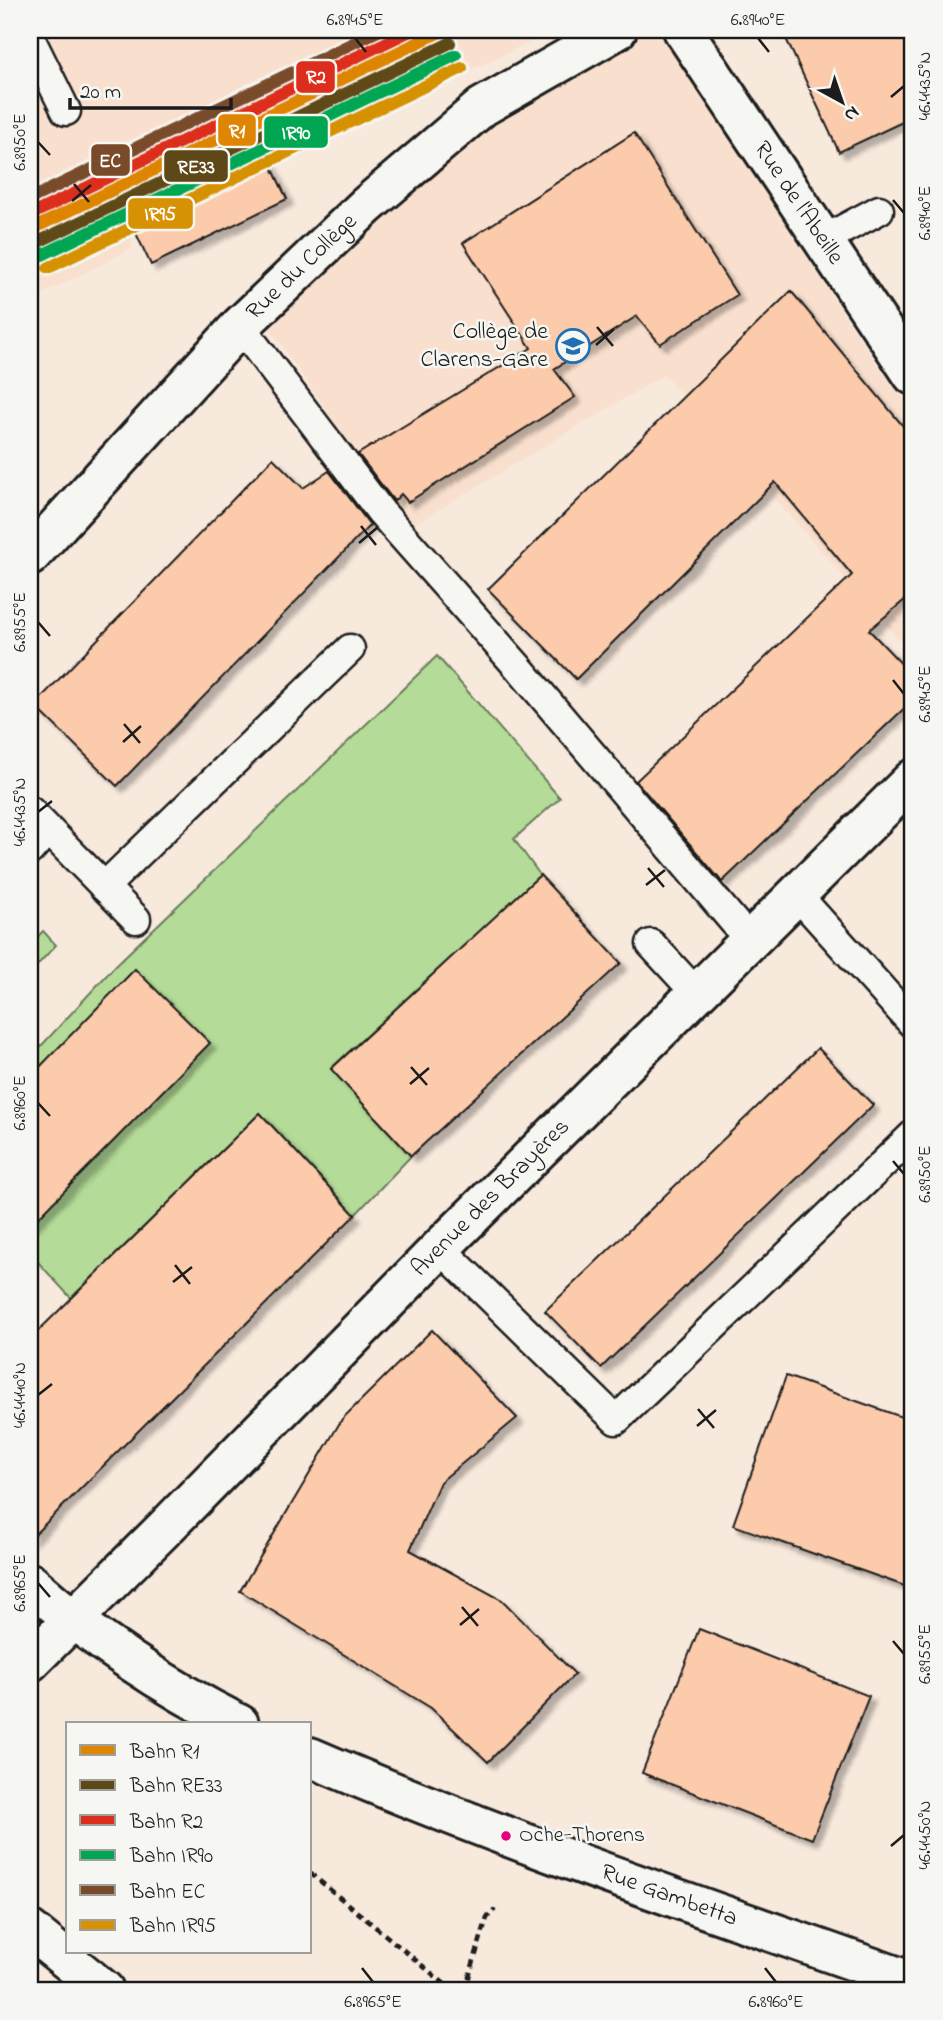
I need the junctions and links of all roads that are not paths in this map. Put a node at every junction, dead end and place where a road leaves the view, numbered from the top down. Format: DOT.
graph roads {
  1 [pos="617,30"];
  2 [pos="683,30"];
  3 [pos="30,38"];
  4 [pos="66,111"];
  5 [pos="879,210"];
  6 [pos="823,240"];
  7 [pos="240,326"];
  8 [pos="913,375"];
  9 [pos="30,556"];
  10 [pos="350,649"];
  11 [pos="913,779"];
  12 [pos="36,830"];
  13 [pos="104,887"];
  14 [pos="798,896"];
  15 [pos="136,919"];
  16 [pos="751,943"];
  17 [pos="651,944"];
  18 [pos="697,994"];
  19 [pos="913,1024"];
  20 [pos="913,1135"];
  21 [pos="440,1248"];
  22 [pos="30,1583"];
  23 [pos="72,1620"];
  24 [pos="30,1662"];
  25 [pos="235,1722"];
  26 [pos="312,1758"];
  27 [pos="34,1942"];
  28 [pos="913,1982"];
  29 [pos="104,1990"];
  1 -- 7 [label="street, Rue du Collège"];
  2 -- 6 [label="street, Rue de l'Abeille"];
  3 -- 4 [label="lane"];
  5 -- 6 [label="lane"];
  6 -- 8 [label="street, Rue de l'Abeille"];
  7 -- 9 [label="street, Rue du Collège"];
  7 -- 16 [label="lane"];
  10 -- 13 [label="lane"];
  11 -- 14 [label="street, Avenue des Brayères"];
  12 -- 13 [label="lane"];
  13 -- 15 [label="lane"];
  14 -- 16 [label="street, Avenue des Brayères"];
  14 -- 19 [label="lane"];
  16 -- 18 [label="street, Avenue des Brayères"];
  17 -- 18 [label="lane"];
  18 -- 21 [label="street, Avenue des Brayères"];
  20 -- 21 [label="lane"];
  21 -- 23 [label="street, Avenue des Brayères"];
  22 -- 23 [label="street"];
  23 -- 24 [label="street, Avenue des Brayères"];
  23 -- 25 [label="street"];
  26 -- 28 [label="street, Rue Gambetta"];
  27 -- 29 [label="street"];
}
